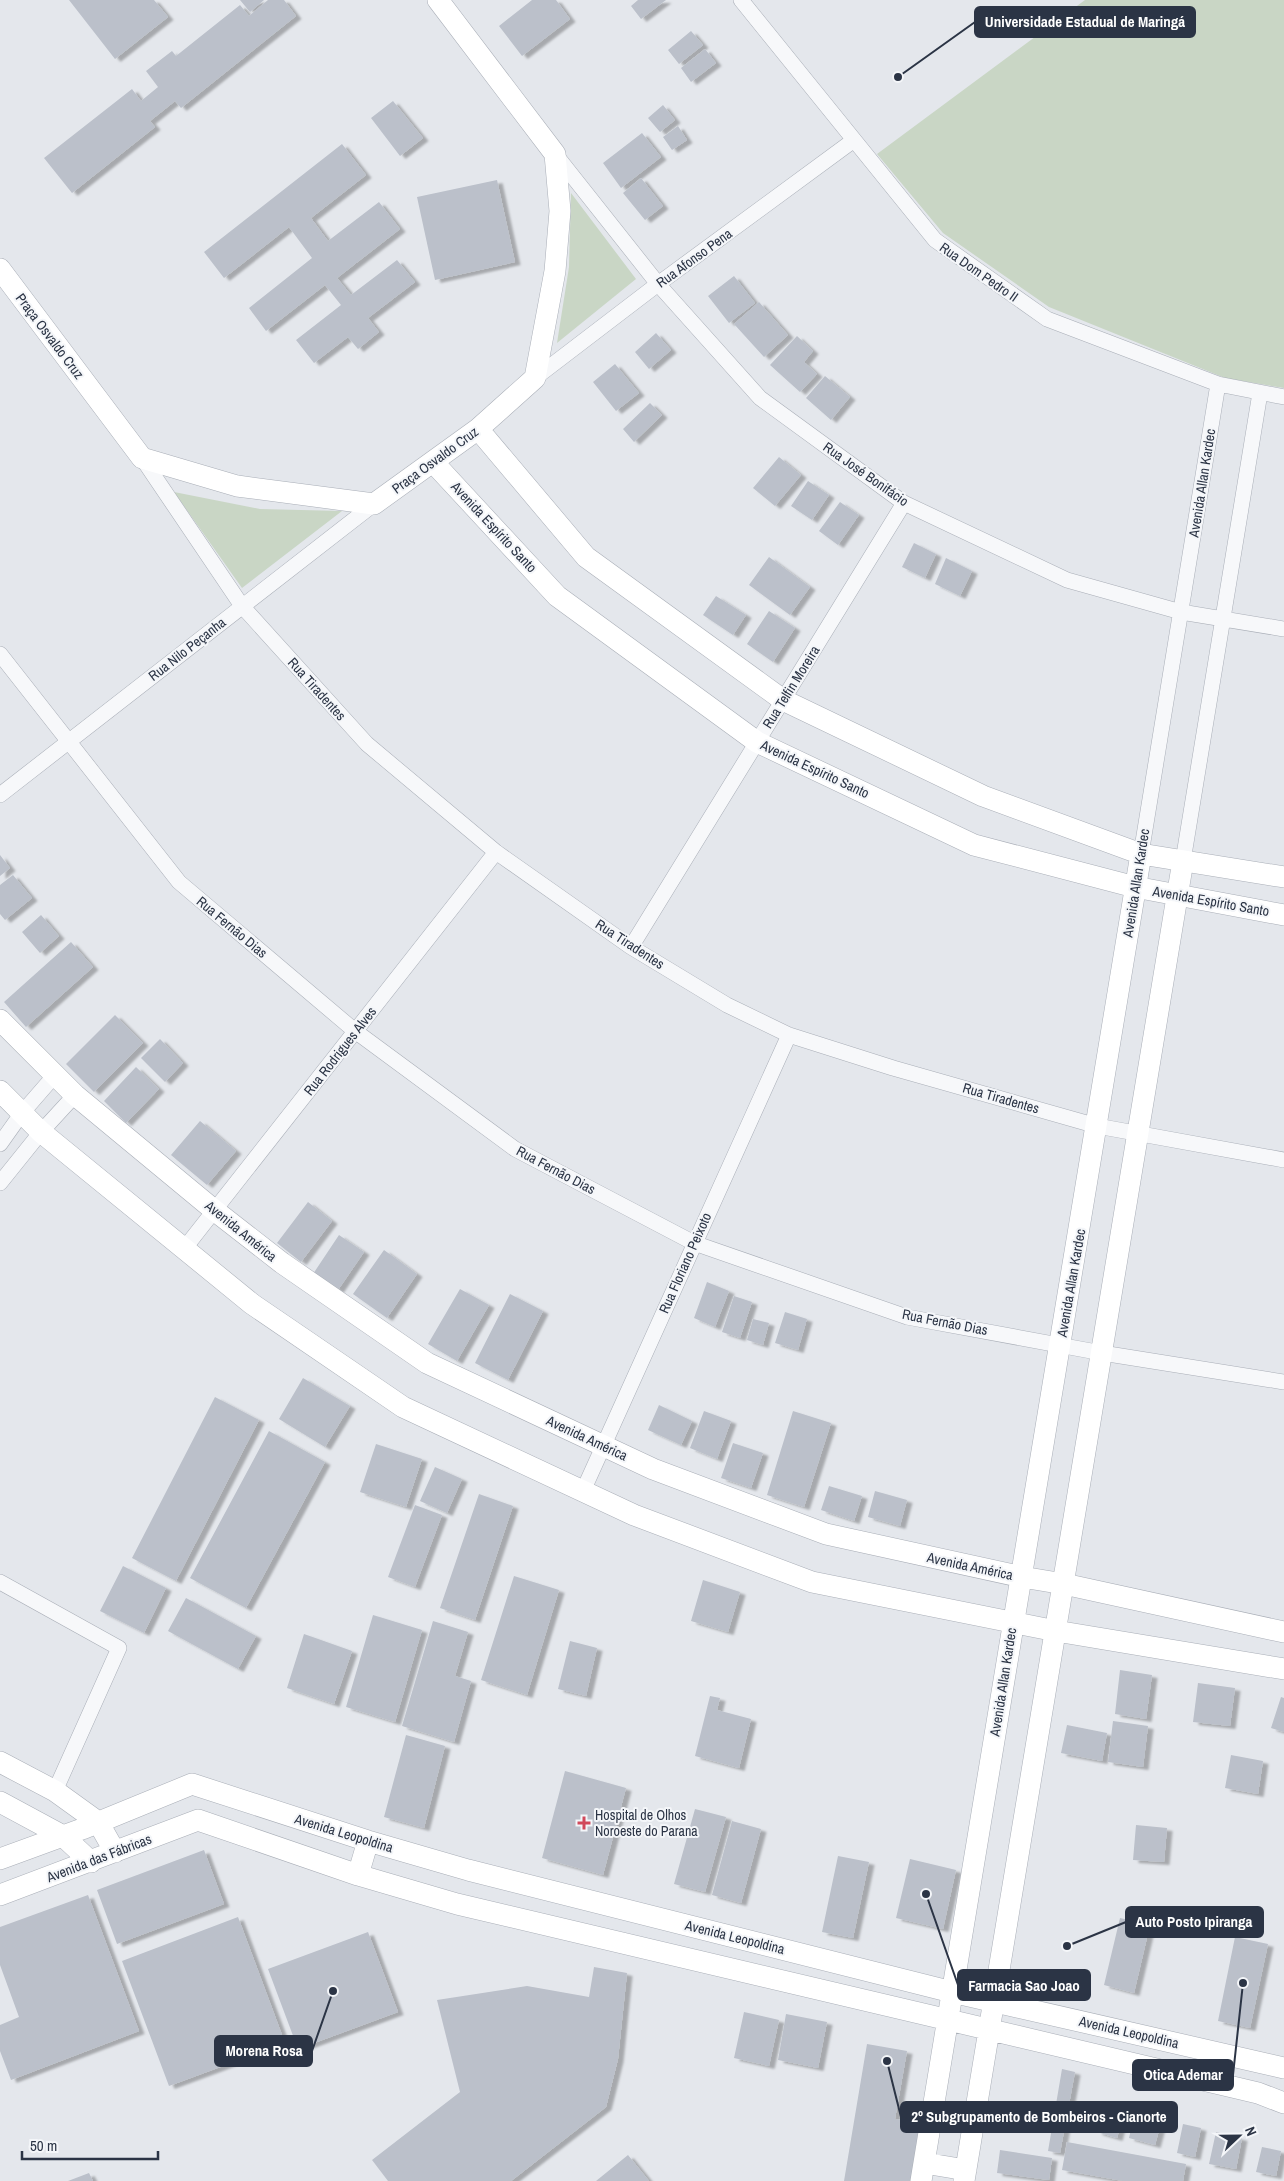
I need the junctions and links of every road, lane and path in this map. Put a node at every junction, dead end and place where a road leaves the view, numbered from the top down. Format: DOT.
graph roads {
  1 [pos="438,0"];
  2 [pos="741,0"];
  3 [pos="854,140"];
  4 [pos="555,154"];
  5 [pos="0,269"];
  6 [pos="658,284"];
  7 [pos="535,378"];
  8 [pos="1218,384"];
  9 [pos="1260,393"];
  10 [pos="1284,397"];
  11 [pos="478,429"];
  12 [pos="142,458"];
  13 [pos="433,462"];
  14 [pos="904,503"];
  15 [pos="374,504"];
  16 [pos="242,606"];
  17 [pos="1181,612"];
  18 [pos="1223,618"];
  19 [pos="1284,628"];
  20 [pos="0,654"];
  21 [pos="783,700"];
  22 [pos="67,742"];
  23 [pos="757,742"];
  24 [pos="0,795"];
  25 [pos="496,852"];
  26 [pos="1141,854"];
  27 [pos="1183,861"];
  28 [pos="1284,877"];
  29 [pos="1135,887"];
  30 [pos="1177,894"];
  31 [pos="1284,915"];
  32 [pos="631,947"];
  33 [pos="0,1020"];
  34 [pos="356,1031"];
  35 [pos="789,1035"];
  36 [pos="55,1075"];
  37 [pos="0,1091"];
  38 [pos="75,1095"];
  39 [pos="22,1113"];
  40 [pos="1097,1126"];
  41 [pos="42,1132"];
  42 [pos="1137,1134"];
  43 [pos="0,1144"];
  44 [pos="1284,1160"];
  45 [pos="0,1183"];
  46 [pos="214,1210"];
  47 [pos="694,1243"];
  48 [pos="184,1249"];
  49 [pos="1060,1344"];
  50 [pos="1102,1352"];
  51 [pos="1284,1382"];
  52 [pos="602,1445"];
  53 [pos="583,1491"];
  54 [pos="1022,1577"];
  55 [pos="0,1582"];
  56 [pos="1064,1584"];
  57 [pos="1013,1622"];
  58 [pos="1056,1631"];
  59 [pos="1284,1632"];
  60 [pos="1284,1669"];
  61 [pos="0,1762"];
  62 [pos="55,1791"];
  63 [pos="0,1802"];
  64 [pos="98,1822"];
  65 [pos="63,1836"];
  66 [pos="368,1842"];
  67 [pos="115,1852"];
  68 [pos="0,1859"];
  69 [pos="91,1862"];
  70 [pos="358,1875"];
  71 [pos="0,1895"];
  72 [pos="952,1992"];
  73 [pos="995,2002"];
  74 [pos="947,2020"];
  75 [pos="990,2029"];
  76 [pos="1284,2068"];
  77 [pos="1284,2103"];
  78 [pos="922,2172"];
  79 [pos="965,2175"];
  1 -- 4 [label="main road"];
  2 -- 3 [label="street, Rua Dom Pedro II"];
  3 -- 6 [label="street, Rua Afonso Pena"];
  3 -- 8 [label="street, Rua Dom Pedro II"];
  4 -- 6 [label="street, Rua José Bonifácio"];
  4 -- 7 [label="main road"];
  5 -- 12 [label="main road, Praça Osvaldo Cruz"];
  6 -- 7 [label="street, Rua Afonso Pena"];
  6 -- 14 [label="street, Rua José Bonifácio"];
  7 -- 11 [label="main road, Praça Osvaldo Cruz"];
  8 -- 9 [label="street, Rua Dom Pedro II"];
  8 -- 17 [label="street, Avenida Allan Kardec"];
  9 -- 10 [label="street, Rua Dom Pedro II"];
  9 -- 18 [label="street"];
  11 -- 13 [label="main road, Praça Osvaldo Cruz"];
  11 -- 21 [label="main road"];
  12 -- 15 [label="main road"];
  12 -- 16 [label="street, Rua Tiradentes"];
  13 -- 15 [label="main road, Praça Osvaldo Cruz"];
  13 -- 23 [label="main road, Avenida Espírito Santo"];
  14 -- 17 [label="street, Rua José Bonifácio"];
  14 -- 21 [label="street, Rua Telfin Moreira"];
  15 -- 16 [label="street, Rua Nilo Peçanha"];
  16 -- 22 [label="street, Rua Nilo Peçanha"];
  16 -- 25 [label="street, Rua Tiradentes"];
  17 -- 18 [label="street, Rua José Bonifácio"];
  17 -- 26 [label="street, Avenida Allan Kardec"];
  18 -- 19 [label="street, Rua José Bonifácio"];
  18 -- 27 [label="street"];
  20 -- 22 [label="street, Rua Fernão Dias"];
  21 -- 23 [label="street, Rua Telfin Moreira"];
  21 -- 26 [label="main road"];
  22 -- 24 [label="street, Rua Nilo Peçanha"];
  22 -- 34 [label="street, Rua Fernão Dias"];
  23 -- 29 [label="main road, Avenida Espírito Santo"];
  23 -- 32 [label="street, Rua Telfin Moreira"];
  25 -- 32 [label="street, Rua Tiradentes"];
  25 -- 34 [label="street, Rua Rodrigues Alves"];
  26 -- 27 [label="main road"];
  26 -- 29 [label="main road, Avenida Allan Kardec"];
  27 -- 28 [label="main road"];
  27 -- 30 [label="main road"];
  29 -- 30 [label="main road, Avenida Espírito Santo"];
  29 -- 40 [label="main road, Avenida Allan Kardec"];
  30 -- 31 [label="main road, Avenida Espírito Santo"];
  30 -- 42 [label="main road"];
  32 -- 35 [label="street, Rua Tiradentes"];
  33 -- 36 [label="main road, Avenida América"];
  34 -- 46 [label="street, Rua Rodrigues Alves"];
  34 -- 47 [label="street, Rua Fernão Dias"];
  35 -- 40 [label="street, Rua Tiradentes"];
  35 -- 47 [label="street, Rua Floriano Peixoto"];
  36 -- 38 [label="main road, Avenida América"];
  36 -- 39 [label="street"];
  37 -- 39 [label="main road"];
  38 -- 41 [label="street"];
  38 -- 46 [label="main road, Avenida América"];
  39 -- 41 [label="main road"];
  39 -- 43 [label="street"];
  40 -- 42 [label="street, Rua Tiradentes"];
  40 -- 49 [label="main road, Avenida Allan Kardec"];
  41 -- 45 [label="street"];
  41 -- 48 [label="main road"];
  42 -- 44 [label="street, Rua Tiradentes"];
  42 -- 50 [label="main road"];
  46 -- 48 [label="street, Rua Rodrigues Alves"];
  46 -- 52 [label="main road, Avenida América"];
  47 -- 49 [label="street, Rua Fernão Dias"];
  47 -- 52 [label="street, Rua Floriano Peixoto"];
  48 -- 53 [label="main road"];
  49 -- 50 [label="street, Rua Fernão Dias"];
  49 -- 54 [label="main road, Avenida Allan Kardec"];
  50 -- 51 [label="street, Rua Fernão Dias"];
  50 -- 56 [label="main road"];
  52 -- 53 [label="street, Rua Floriano Peixoto"];
  52 -- 54 [label="main road, Avenida América"];
  53 -- 57 [label="main road"];
  54 -- 56 [label="main road, Avenida América"];
  54 -- 57 [label="main road, Avenida Allan Kardec"];
  55 -- 62 [label="street"];
  56 -- 58 [label="main road"];
  56 -- 59 [label="main road, Avenida América"];
  57 -- 58 [label="main road"];
  57 -- 72 [label="main road, Avenida Allan Kardec"];
  58 -- 60 [label="main road"];
  58 -- 73 [label="main road"];
  61 -- 62 [label="main road"];
  62 -- 64 [label="main road"];
  63 -- 65 [label="main road"];
  64 -- 65 [label="main road"];
  64 -- 66 [label="main road, Avenida Leopoldina"];
  64 -- 67 [label="main road"];
  65 -- 68 [label="main road"];
  65 -- 69 [label="main road"];
  66 -- 70 [label="main road"];
  66 -- 72 [label="main road, Avenida Leopoldina"];
  67 -- 69 [label="main road, Avenida das Fábricas"];
  67 -- 70 [label="main road, Avenida das Fábricas"];
  69 -- 71 [label="main road, Avenida das Fábricas"];
  70 -- 74 [label="main road"];
  72 -- 73 [label="main road, Avenida Leopoldina"];
  72 -- 74 [label="main road, Avenida Allan Kardec"];
  73 -- 75 [label="main road"];
  73 -- 76 [label="main road, Avenida Leopoldina"];
  74 -- 75 [label="main road"];
  74 -- 78 [label="main road, Avenida Allan Kardec"];
  75 -- 77 [label="main road"];
  75 -- 79 [label="main road"];
  78 -- 79 [label="main road"];
}
